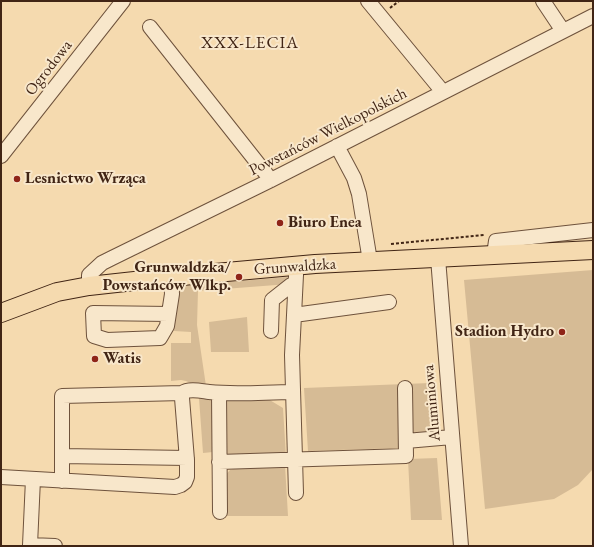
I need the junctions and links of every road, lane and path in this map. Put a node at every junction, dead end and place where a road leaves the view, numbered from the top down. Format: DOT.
graph roads {
  1 [pos="123,1"];
  2 [pos="368,1"];
  3 [pos="543,1"];
  4 [pos="593,16"];
  5 [pos="150,27"];
  6 [pos="563,31"];
  7 [pos="443,92"];
  8 [pos="337,146"];
  9 [pos="1,156"];
  10 [pos="272,180"];
  11 [pos="593,230"];
  12 [pos="593,250"];
  13 [pos="494,255"];
  14 [pos="438,258"];
  15 [pos="370,262"];
  16 [pos="295,266"];
  17 [pos="171,277"];
  18 [pos="295,285"];
  19 [pos="89,286"];
  20 [pos="388,302"];
  21 [pos="1,313"];
  22 [pos="169,314"];
  23 [pos="294,315"];
  24 [pos="271,331"];
  25 [pos="405,388"];
  26 [pos="293,392"];
  27 [pos="219,393"];
  28 [pos="182,394"];
  29 [pos="452,437"];
  30 [pos="406,441"];
  31 [pos="62,456"];
  32 [pos="187,458"];
  33 [pos="295,460"];
  34 [pos="219,462"];
  35 [pos="1,477"];
  36 [pos="33,479"];
  37 [pos="62,481"];
  38 [pos="296,494"];
  39 [pos="220,512"];
  40 [pos="55,546"];
  41 [pos="461,546"];
  1 -- 9 [label="street, Ogrodowa"];
  2 -- 7 [label="street"];
  3 -- 6 [label="street"];
  4 -- 6 [label="street, Powstańców Wielkopolskich"];
  5 -- 10 [label="street"];
  6 -- 7 [label="street, Powstańców Wielkopolskich"];
  7 -- 8 [label="street, Powstańców Wielkopolskich"];
  8 -- 10 [label="street, Powstańców Wielkopolskich"];
  8 -- 15 [label="street"];
  10 -- 19 [label="street, Powstańców Wielkopolskich"];
  11 -- 13 [label="street"];
  12 -- 13 [label="main road, Grunwaldzka"];
  13 -- 14 [label="main road, Grunwaldzka"];
  14 -- 15 [label="main road, Grunwaldzka"];
  14 -- 29 [label="street, Aluminiowa"];
  15 -- 16 [label="main road, Grunwaldzka"];
  16 -- 17 [label="main road, Grunwaldzka"];
  16 -- 18 [label="street"];
  17 -- 19 [label="main road, Grunwaldzka"];
  17 -- 22 [label="street"];
  18 -- 23 [label="street"];
  18 -- 24 [label="street"];
  19 -- 21 [label="main road, Grunwaldzka"];
  20 -- 23 [label="street"];
  22 -- 22 [label="street"];
  23 -- 26 [label="street"];
  25 -- 30 [label="street"];
  26 -- 27 [label="street"];
  26 -- 33 [label="street"];
  27 -- 28 [label="street"];
  27 -- 34 [label="street"];
  28 -- 31 [label="street"];
  28 -- 32 [label="street"];
  29 -- 30 [label="street"];
  29 -- 41 [label="street, Aluminiowa"];
  30 -- 33 [label="street"];
  31 -- 32 [label="street"];
  31 -- 37 [label="street"];
  32 -- 37 [label="street"];
  33 -- 34 [label="street"];
  33 -- 38 [label="street"];
  34 -- 39 [label="street"];
  35 -- 36 [label="street"];
  36 -- 37 [label="street"];
  36 -- 40 [label="street"];
}
